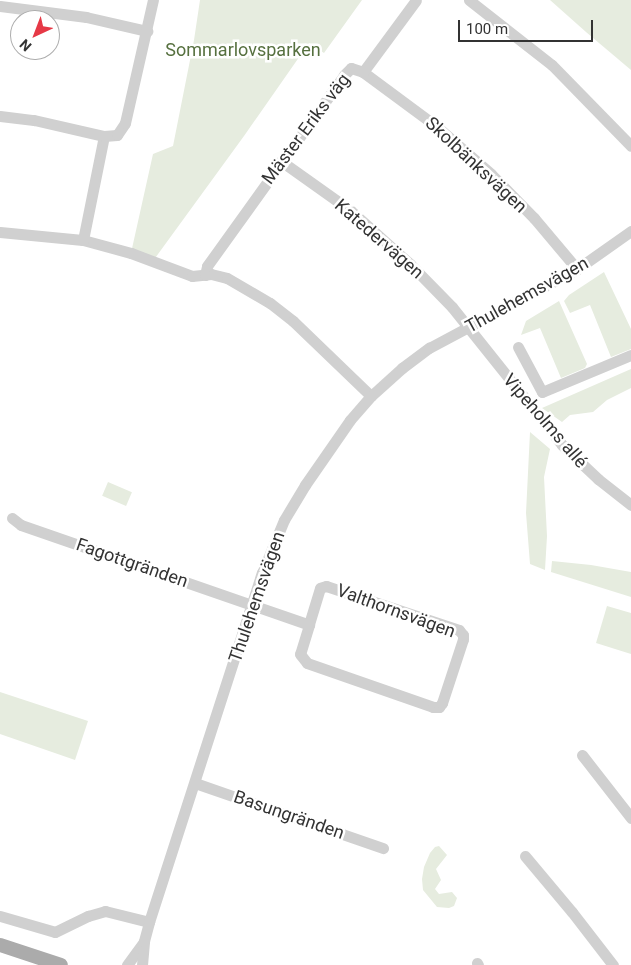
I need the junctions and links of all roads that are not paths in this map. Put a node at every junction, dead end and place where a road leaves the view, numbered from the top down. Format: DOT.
graph roads {
  1 [pos="153,0"];
  2 [pos="416,0"];
  3 [pos="469,0"];
  4 [pos="0,6"];
  5 [pos="147,31"];
  6 [pos="363,72"];
  7 [pos="0,116"];
  8 [pos="104,136"];
  9 [pos="631,146"];
  10 [pos="281,161"];
  11 [pos="631,230"];
  12 [pos="0,232"];
  13 [pos="82,240"];
  14 [pos="577,269"];
  15 [pos="205,275"];
  16 [pos="468,328"];
  17 [pos="518,347"];
  18 [pos="631,355"];
  19 [pos="371,396"];
  20 [pos="631,505"];
  21 [pos="12,518"];
  22 [pos="253,604"];
  23 [pos="309,625"];
  24 [pos="582,755"];
  25 [pos="195,783"];
  26 [pos="631,818"];
  27 [pos="383,848"];
  28 [pos="525,856"];
  29 [pos="0,916"];
  30 [pos="149,922"];
  31 [pos="144,941"];
  32 [pos="0,945"];
  33 [pos="61,965"];
  34 [pos="127,965"];
  35 [pos="142,965"];
  36 [pos="613,965"];
  1 -- 5 [label="street"];
  2 -- 6 [label="street, Mäster Eriks väg"];
  3 -- 9 [label="street"];
  4 -- 5 [label="street"];
  5 -- 8 [label="street"];
  6 -- 10 [label="street, Mäster Eriks väg"];
  6 -- 14 [label="street, Skolbänksvägen"];
  7 -- 8 [label="street"];
  8 -- 13 [label="street"];
  10 -- 15 [label="street, Mäster Eriks väg"];
  10 -- 16 [label="street, Katedervägen"];
  11 -- 14 [label="street, Thulehemsvägen"];
  12 -- 13 [label="street"];
  13 -- 15 [label="street"];
  14 -- 16 [label="street, Thulehemsvägen"];
  15 -- 19 [label="street"];
  16 -- 19 [label="street, Thulehemsvägen"];
  16 -- 20 [label="street, Vipeholms allé"];
  17 -- 18 [label="street"];
  19 -- 22 [label="street, Thulehemsvägen"];
  21 -- 22 [label="street, Fagottgränden"];
  22 -- 23 [label="street"];
  22 -- 25 [label="street, Thulehemsvägen"];
  23 -- 23 [label="street, Valthornsvägen"];
  24 -- 26 [label="street"];
  25 -- 27 [label="street, Basungränden"];
  25 -- 30 [label="street, Thulehemsvägen"];
  28 -- 36 [label="street"];
  29 -- 30 [label="street"];
  30 -- 31 [label="street, Thulehemsvägen"];
  31 -- 34 [label="street, Thulehemsvägen"];
  31 -- 35 [label="street, Thulehemsvägen"];
  32 -- 33 [label="main road"];
}
